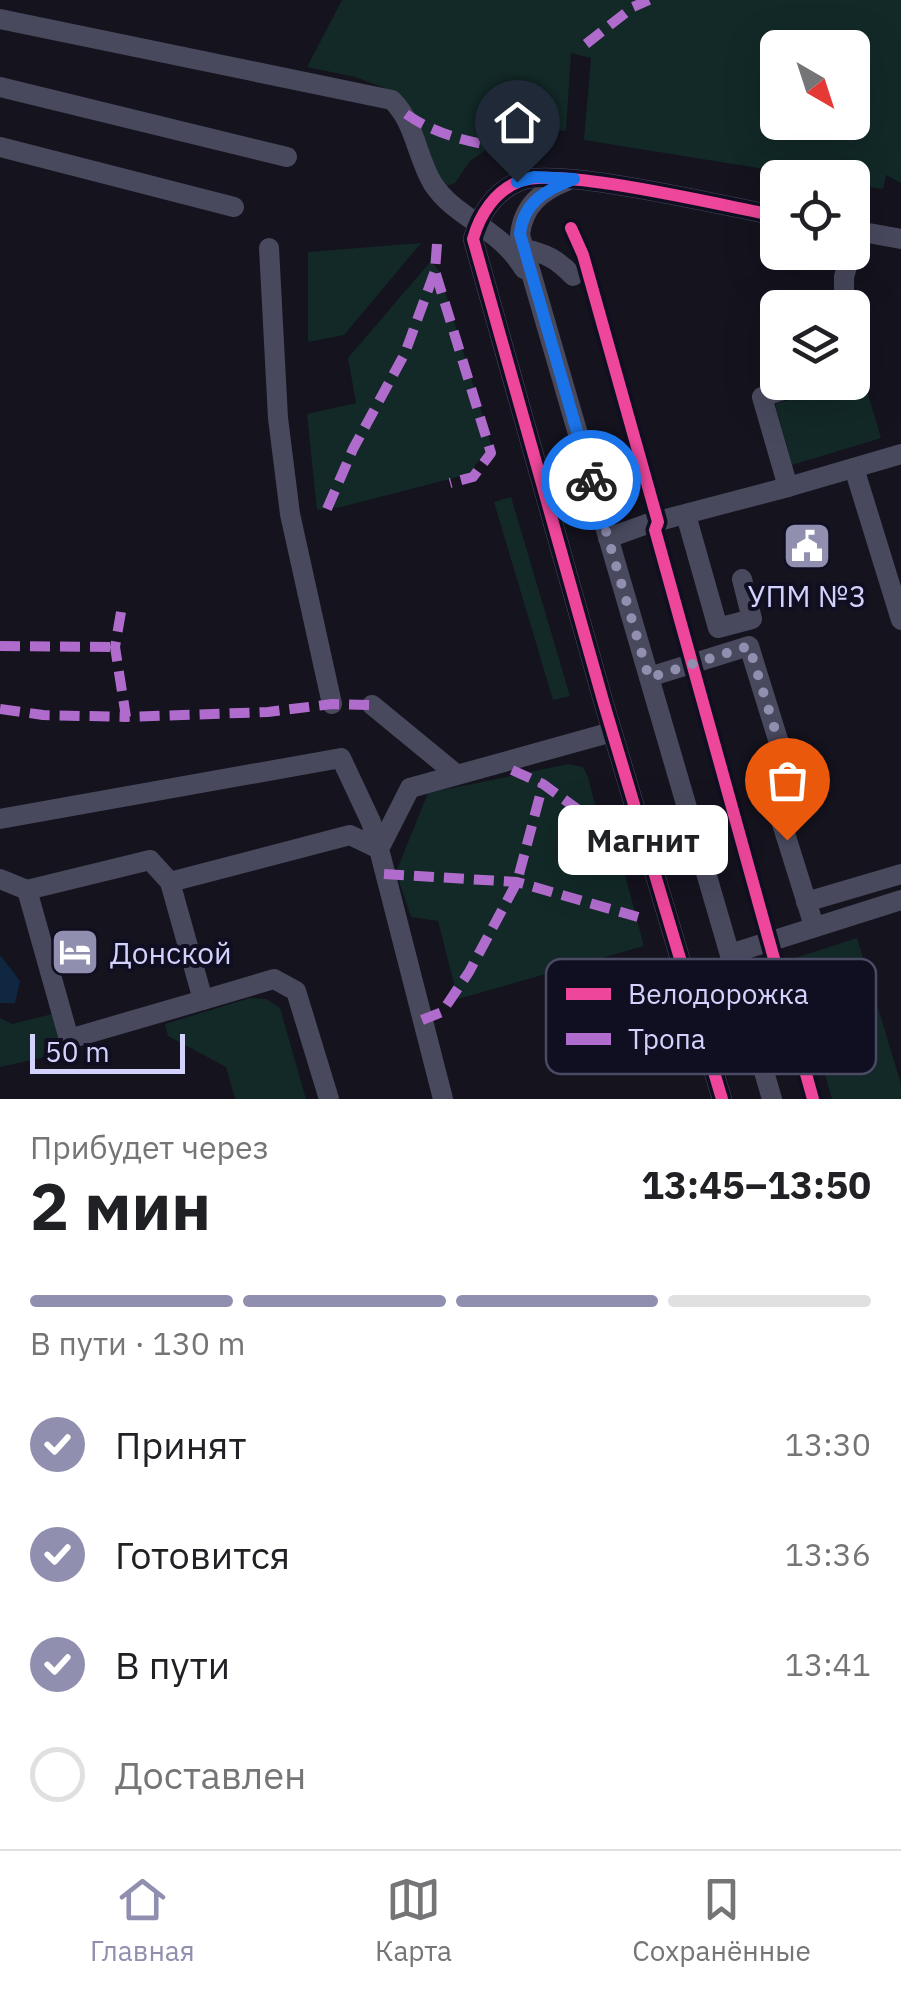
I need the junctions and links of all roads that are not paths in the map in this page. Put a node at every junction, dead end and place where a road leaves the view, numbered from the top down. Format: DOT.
graph roads {
  1 [pos="0,19"];
  2 [pos="0,87"];
  3 [pos="0,147"];
  4 [pos="287,157"];
  5 [pos="574,179"];
  6 [pos="234,207"];
  7 [pos="760,213"];
  8 [pos="478,222"];
  9 [pos="901,238"];
  10 [pos="870,239"];
  11 [pos="270,248"];
  12 [pos="524,249"];
  13 [pos="573,276"];
  14 [pos="531,279"];
  15 [pos="763,400"];
  16 [pos="901,454"];
  17 [pos="854,468"];
  18 [pos="788,487"];
  19 [pos="686,514"];
  20 [pos="608,538"];
  21 [pos="742,579"];
  22 [pos="901,620"];
  23 [pos="649,678"];
  24 [pos="332,704"];
  25 [pos="372,704"];
  26 [pos="612,732"];
  27 [pos="456,774"];
  28 [pos="0,819"];
  29 [pos="379,850"];
  30 [pos="901,874"];
  31 [pos="0,879"];
  32 [pos="170,882"];
  33 [pos="27,890"];
  34 [pos="901,900"];
  35 [pos="806,902"];
  36 [pos="814,926"];
  37 [pos="730,954"];
  38 [pos="680,959"];
  39 [pos="731,959"];
  40 [pos="203,1000"];
  41 [pos="715,1074"];
  42 [pos="765,1074"];
  43 [pos="329,1099"];
  44 [pos="443,1099"];
  45 [pos="722,1099"];
  46 [pos="772,1099"];
  1 -- 8 [label="street"];
  2 -- 4 [label="street"];
  3 -- 6 [label="street"];
  5 -- 7 [label="street"];
  5 -- 8 [label="street"];
  5 -- 12 [label="street"];
  8 -- 14 [label="street"];
  8 -- 26 [label="street"];
  9 -- 10 [label="street"];
  11 -- 24 [label="street"];
  12 -- 13 [label="street"];
  12 -- 14 [label="street"];
  14 -- 20 [label="street"];
  15 -- 18 [label="street"];
  16 -- 17 [label="street"];
  17 -- 18 [label="street"];
  17 -- 22 [label="street"];
  18 -- 19 [label="street"];
  19 -- 20 [label="street"];
  19 -- 21 [label="street"];
  20 -- 23 [label="street"];
  23 -- 35 [label="street"];
  23 -- 37 [label="street"];
  25 -- 27 [label="street"];
  26 -- 27 [label="street"];
  26 -- 38 [label="street"];
  27 -- 29 [label="street"];
  28 -- 29 [label="street"];
  29 -- 32 [label="street"];
  29 -- 44 [label="street"];
  30 -- 35 [label="street"];
  31 -- 33 [label="street"];
  32 -- 33 [label="street"];
  32 -- 40 [label="street"];
  33 -- 40 [label="street"];
  34 -- 36 [label="street"];
  35 -- 36 [label="street"];
  36 -- 37 [label="street"];
  37 -- 39 [label="street"];
  40 -- 43 [label="street"];
  41 -- 45 [label="street"];
  42 -- 46 [label="street"];
}
